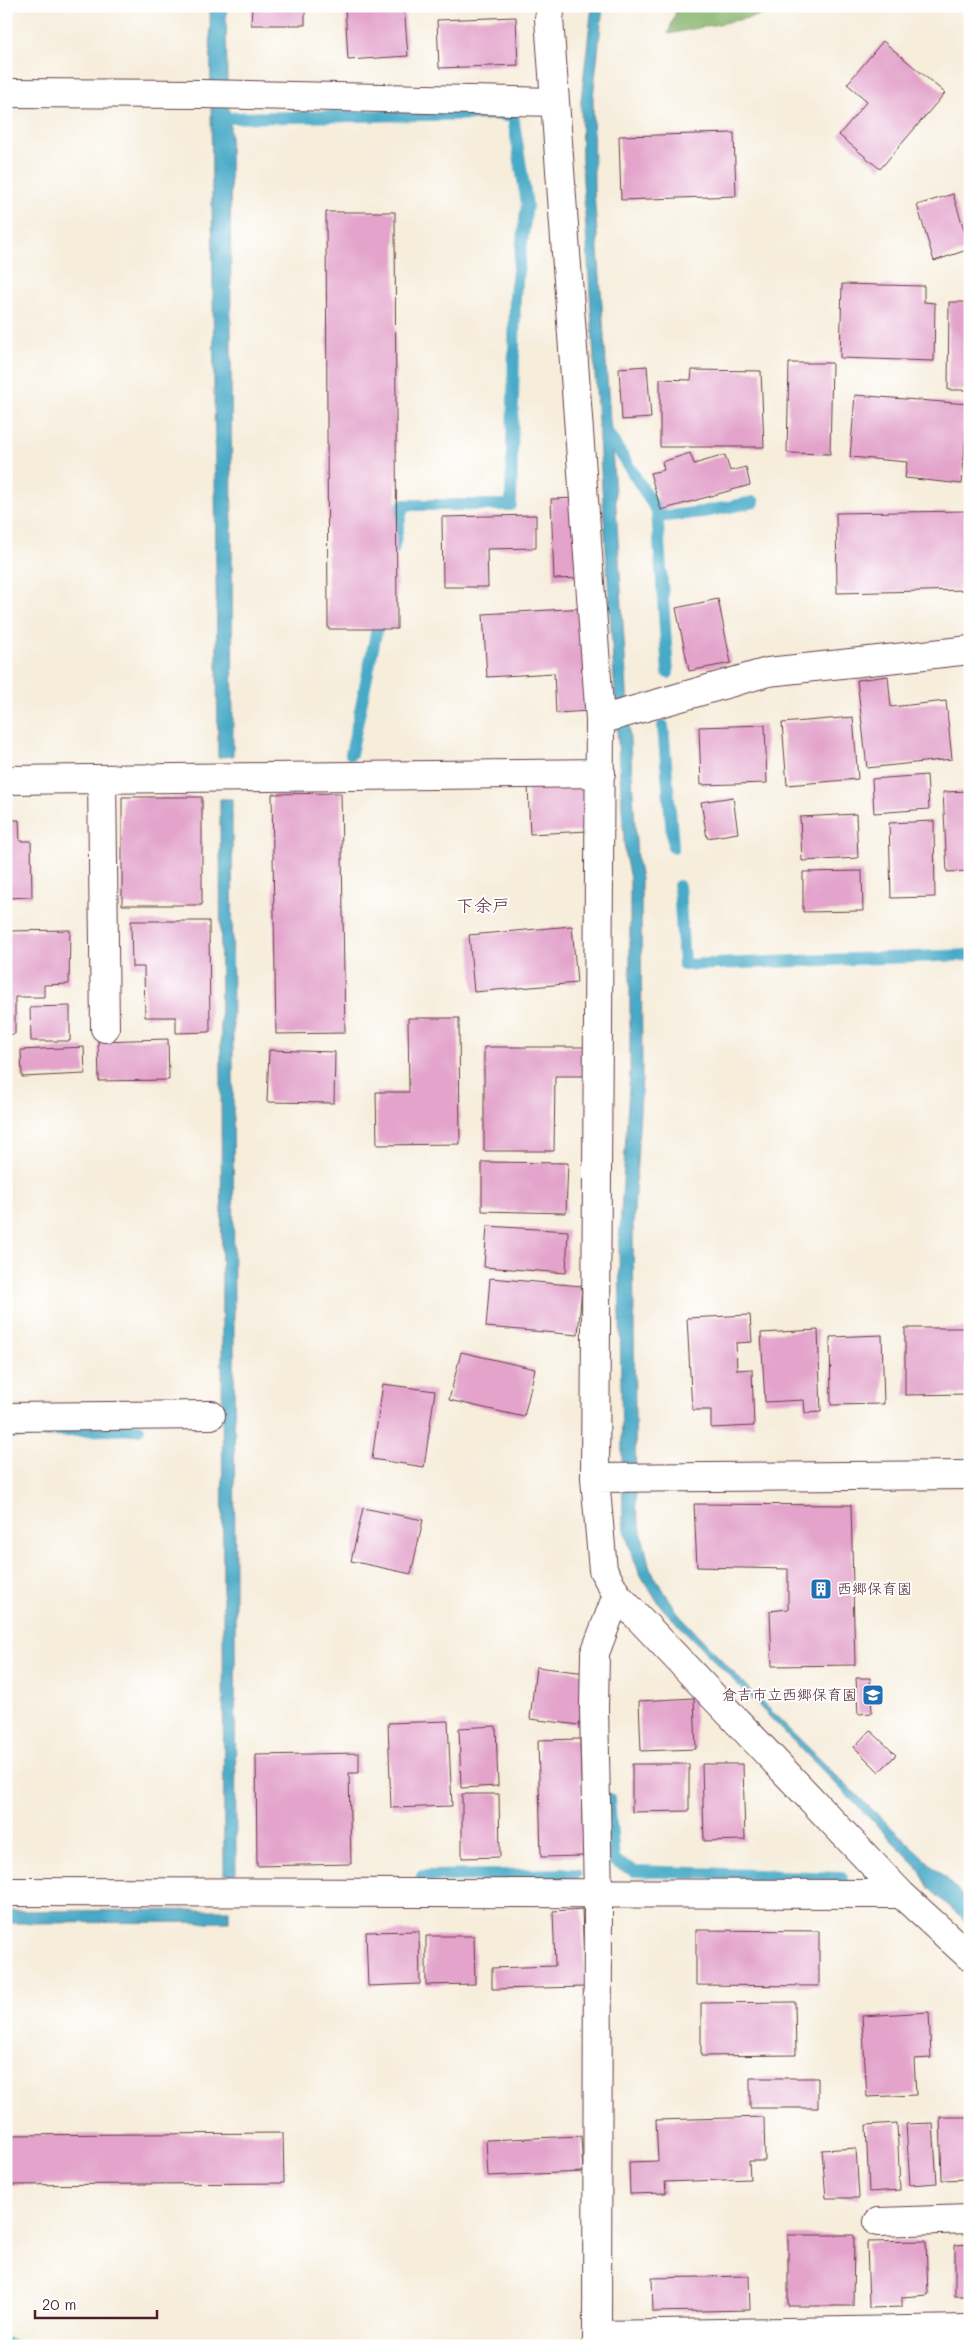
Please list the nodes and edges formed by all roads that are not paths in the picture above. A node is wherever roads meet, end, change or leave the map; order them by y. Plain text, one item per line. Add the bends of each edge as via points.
1 (551, 6) edge
2 (6, 93) edge
3 (555, 102) junction
4 (970, 650) edge
5 (600, 720) junction
6 (601, 773) junction
7 (102, 779) junction
8 (6, 780) edge
9 (105, 1028) dead end
10 (211, 1416) dead end
11 (6, 1417) edge
12 (970, 1475) edge
13 (595, 1478) junction
14 (617, 1595) junction
15 (6, 1892) edge
16 (598, 1894) junction
17 (901, 1894) junction
18 (970, 1957) edge
19 (970, 2219) edge
20 (878, 2222) dead end
21 (970, 2329) edge
22 (597, 2340) edge

1 - 3 street via 549,19
2 - 3 street
3 - 5 street
4 - 5 street via 768,672
5 - 6 street
6 - 7 street
6 - 13 street
7 - 8 street
7 - 9 street
10 - 11 street
12 - 13 street
13 - 14 street via 602,1570
14 - 16 street via 595,1652
14 - 17 street
15 - 16 street
16 - 17 street
16 - 22 street
17 - 18 street
19 - 20 street
21 - 22 street

